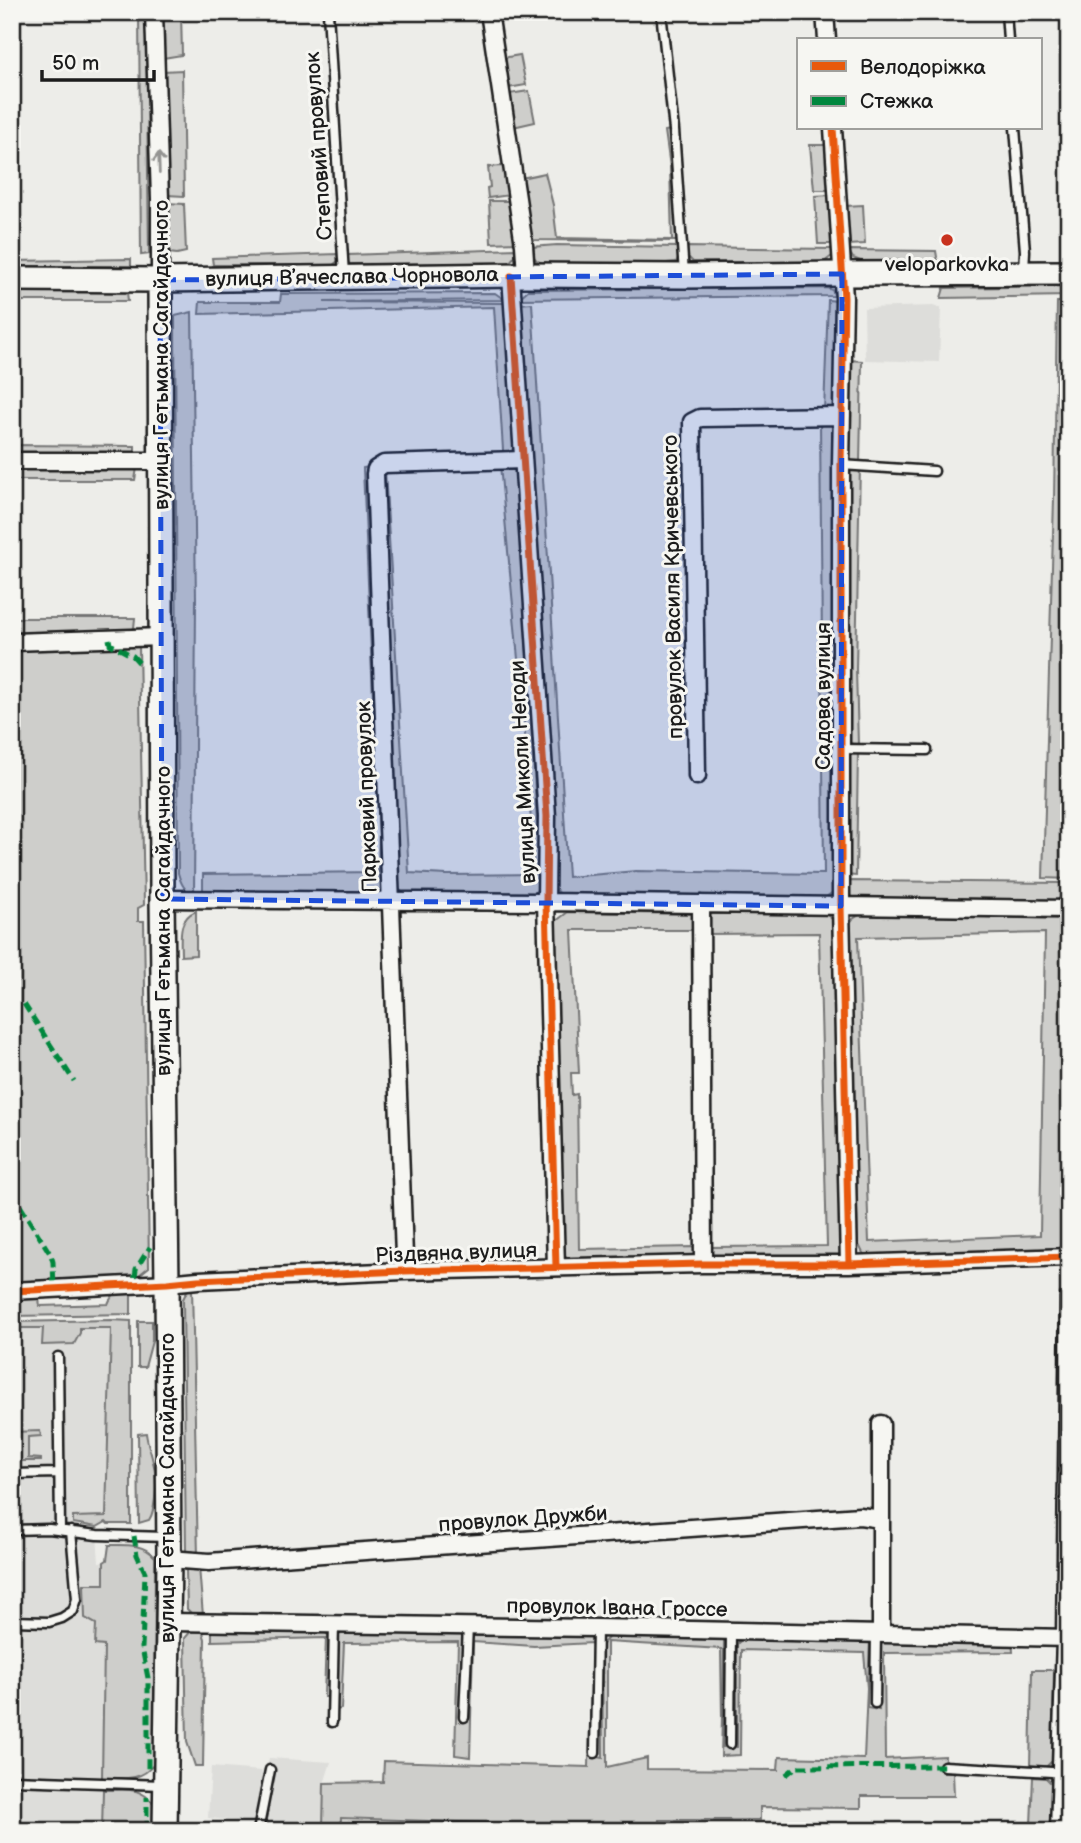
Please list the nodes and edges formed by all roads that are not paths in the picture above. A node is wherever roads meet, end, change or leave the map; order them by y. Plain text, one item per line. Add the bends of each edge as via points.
1 (154, 12) edge
2 (328, 12) edge
3 (489, 12) edge
4 (661, 12) edge
5 (825, 12) edge
6 (1006, 12) edge
7 (827, 38) edge
8 (1009, 38) edge
9 (832, 130) edge
10 (1015, 130) edge
11 (1024, 272) junction
12 (1069, 273) edge
13 (842, 274) junction
14 (519, 276) junction
15 (684, 276) junction
16 (344, 277) junction
17 (12, 279) edge
18 (160, 280) junction
19 (842, 416) junction
20 (522, 460) junction
21 (12, 461) edge
22 (161, 461) junction
23 (841, 465) junction
24 (934, 471) dead end
25 (162, 637) junction
26 (12, 642) edge
27 (840, 749) junction
28 (927, 750) dead end
29 (697, 776) dead end
30 (162, 899) junction
31 (392, 901) junction
32 (546, 902) junction
33 (701, 904) junction
34 (841, 906) junction
35 (1069, 909) edge
36 (1069, 1257) edge
37 (703, 1264) junction
38 (849, 1264) junction
39 (556, 1267) junction
40 (403, 1271) junction
41 (167, 1283) junction
42 (12, 1291) edge
43 (1069, 1297) edge
44 (58, 1357) dead end
45 (881, 1424) dead end
46 (59, 1473) junction
47 (12, 1474) edge
48 (881, 1519) junction
49 (12, 1530) edge
50 (60, 1530) junction
51 (71, 1531) junction
52 (169, 1548) junction
53 (12, 1621) edge
54 (168, 1622) junction
55 (334, 1624) junction
56 (468, 1626) junction
57 (597, 1628) junction
58 (731, 1631) junction
59 (878, 1633) junction
60 (1067, 1638) edge
61 (875, 1703) dead end
62 (464, 1717) dead end
63 (332, 1722) dead end
64 (730, 1744) dead end
65 (595, 1753) dead end
66 (944, 1766) dead end
67 (271, 1770) dead end
68 (1064, 1772) edge
69 (12, 1780) edge
70 (166, 1785) junction
71 (165, 1831) edge
72 (258, 1831) edge
73 (1059, 1831) edge

18 -> 1 street, вулиця Гетьмана Сагайдачного
2 - 16 lane, Степовий провулок
3 - 14 street, вулиця Миколи Негоди via 524,244
4 - 15 lane
5 - 7 street
6 - 8 lane
9 - 13 street, Садова вулиця
10 - 11 lane
11 - 12 main road, вулиця Вʼячеслава Чорновола
11 - 13 main road, вулиця Вʼячеслава Чорновола
13 - 15 main road, вулиця Вʼячеслава Чорновола
13 - 19 street, Садова вулиця
14 - 15 main road, вулиця Вʼячеслава Чорновола
14 - 16 main road, вулиця Вʼячеслава Чорновола
14 - 20 street, вулиця Миколи Негоди
16 - 18 main road, вулиця Вʼячеслава Чорновола
17 - 18 main road, вулиця Вʼячеслава Чорновола
18 - 22 main road, вулиця Гетьмана Сагайдачного
19 - 23 street, Садова вулиця
19 - 29 street, провулок Василя Кричевського via 700,418 692,422
20 - 31 street, Парковий провулок via 384,464 376,469
20 - 32 street, вулиця Миколи Негоди via 547,817
21 - 22 street
22 - 25 main road, вулиця Гетьмана Сагайдачного
23 - 24 lane
23 - 27 street, Садова вулиця
25 - 26 street
25 - 30 main road, вулиця Гетьмана Сагайдачного
27 - 28 lane
27 - 34 street, Садова вулиця
30 - 31 street
30 - 41 main road, вулиця Гетьмана Сагайдачного
31 - 32 street
31 - 40 street, Парковий провулок
32 - 33 street
32 - 39 street, вулиця Миколи Негоди
33 - 34 street
33 - 37 street
34 - 35 street
34 - 38 street, Садова вулиця
36 - 38 street, Різдвяна вулиця
37 - 38 street, Різдвяна вулиця
37 - 39 street, Різдвяна вулиця
39 - 40 street, Різдвяна вулиця
40 - 41 street, Різдвяна вулиця
41 - 42 street, Різдвяна вулиця
41 - 52 main road, вулиця Гетьмана Сагайдачного
43 - 60 street
44 - 46 lane
45 - 48 street
46 - 47 lane
46 - 50 lane
48 - 52 street, провулок Дружби via 859,1516 222,1561 194,1562
48 - 59 street
49 - 50 lane
50 - 51 lane
51 - 52 lane
51 - 53 lane via 77,1599 73,1611 49,1622
52 - 54 main road, вулиця Гетьмана Сагайдачного
54 - 55 street, провулок Івана Гроссе
54 - 70 main road, вулиця Гетьмана Сагайдачного
55 - 56 street, провулок Івана Гроссе
55 - 63 lane
56 - 57 street, провулок Івана Гроссе
56 - 62 lane
57 - 58 street, провулок Івана Гроссе
57 - 65 lane
58 - 59 street, провулок Івана Гроссе
58 - 64 lane
59 - 60 street, провулок Івана Гроссе
59 - 61 lane
60 - 68 street
66 - 68 lane
67 - 72 lane
68 - 73 street
69 - 70 lane
70 - 71 main road, вулиця Гетьмана Сагайдачного

